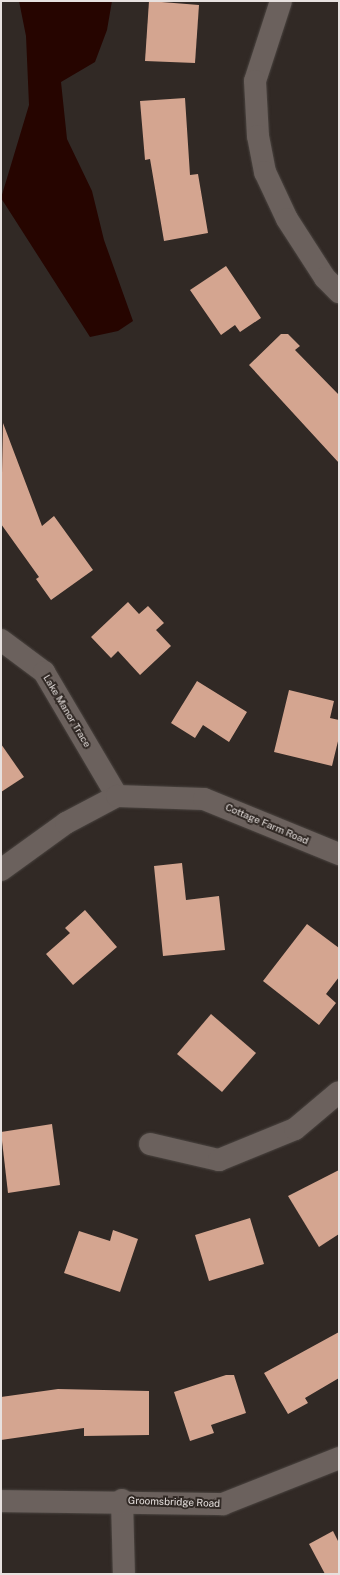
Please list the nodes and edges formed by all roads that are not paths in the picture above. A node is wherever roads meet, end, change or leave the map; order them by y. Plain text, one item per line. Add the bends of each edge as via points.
1 (280, 1) edge
2 (339, 292) edge
3 (1, 640) edge
4 (117, 796) junction
5 (339, 854) edge
6 (1, 870) edge
7 (339, 1092) edge
8 (150, 1144) dead end
9 (339, 1458) edge
10 (122, 1500) junction
11 (1, 1501) edge
12 (124, 1574) edge

1 - 2 street via 255,80 258,136 265,172 287,219 325,278
3 - 4 street, Lake Manor Trace via 44,672
4 - 5 street, Cottage Farm Road via 204,799
4 - 6 street, Cottage Farm Road via 66,822
7 - 8 street via 295,1129 219,1160
9 - 10 street, Groomsbridge Road via 223,1504
10 - 11 street, Groomsbridge Road
10 - 12 street

